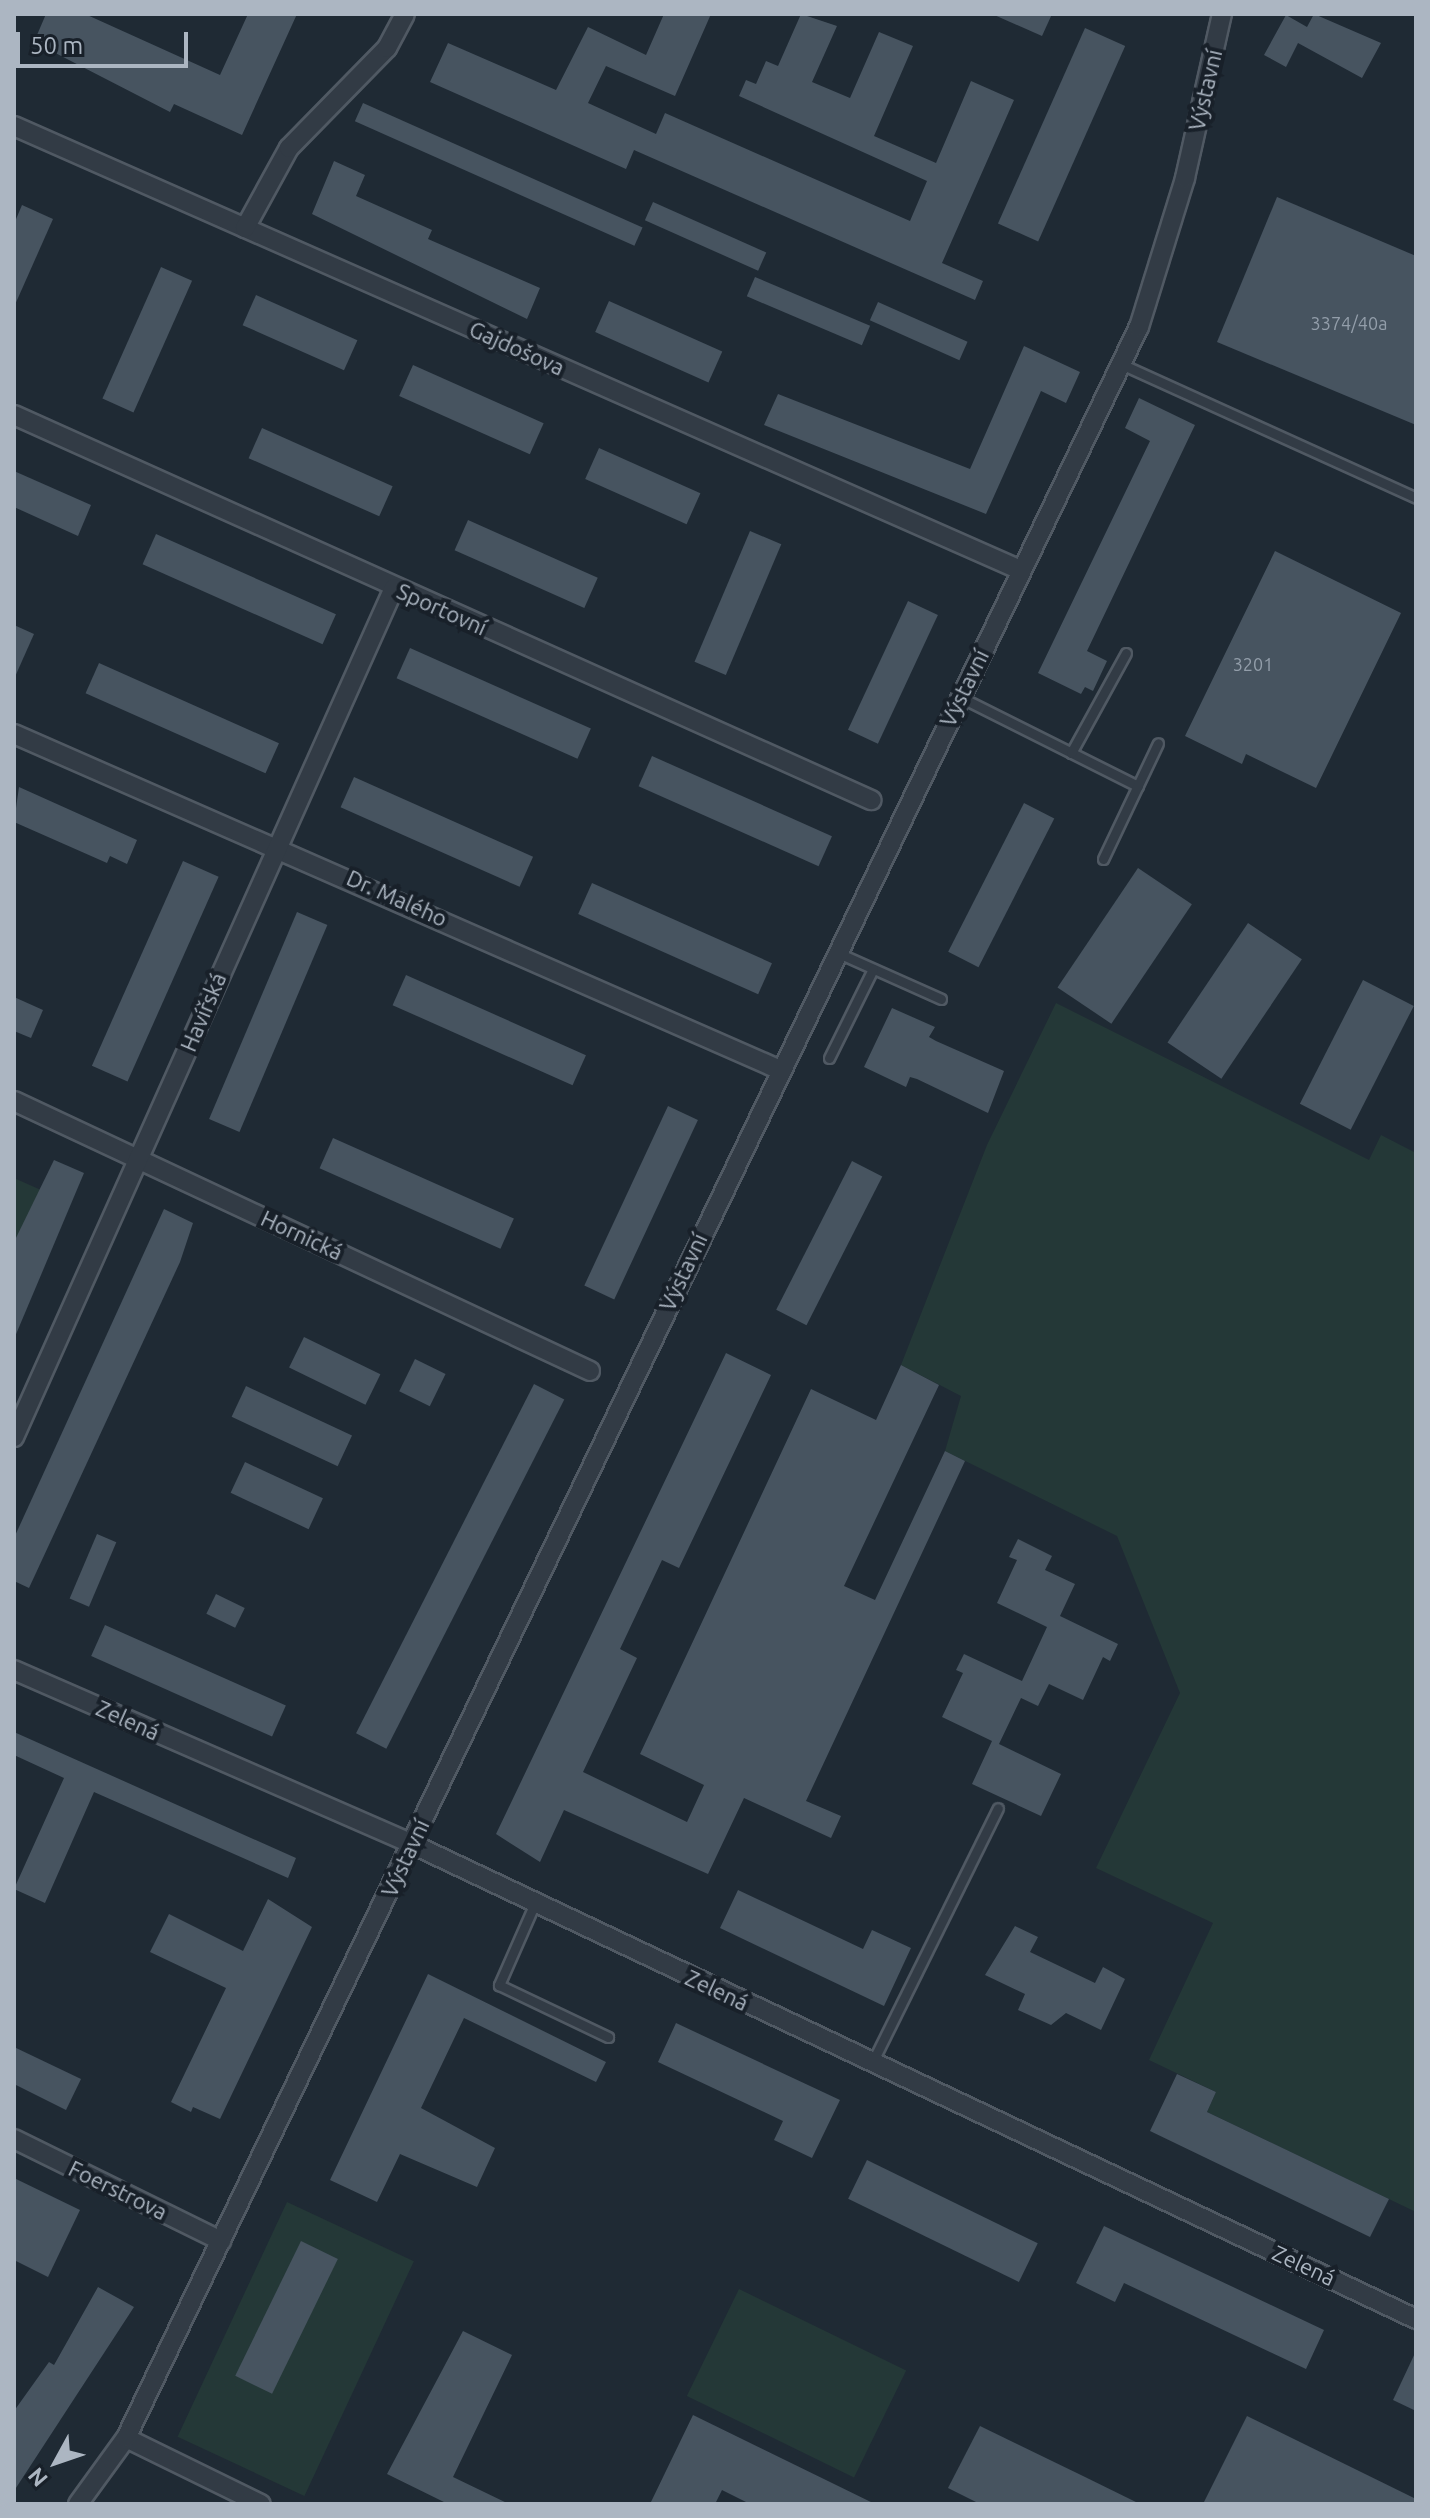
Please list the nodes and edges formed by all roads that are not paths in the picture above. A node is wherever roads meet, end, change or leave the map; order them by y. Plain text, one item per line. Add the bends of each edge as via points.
1 (405, 14) edge
2 (1222, 14) edge
3 (14, 126) edge
4 (245, 228) junction
5 (1121, 364) junction
6 (14, 415) edge
7 (1416, 498) edge
8 (1020, 570) junction
9 (394, 588) junction
10 (1126, 653) dead end
11 (960, 697) junction
12 (14, 734) edge
13 (1158, 743) dead end
14 (1071, 753) junction
15 (1138, 786) junction
16 (871, 800) dead end
17 (274, 847) junction
18 (1103, 859) dead end
19 (836, 952) junction
20 (873, 969) junction
21 (941, 999) dead end
22 (829, 1058) dead end
23 (778, 1069) junction
24 (14, 1101) edge
25 (140, 1158) junction
26 (590, 1371) dead end
27 (14, 1437) edge
28 (14, 1670) edge
29 (998, 1808) dead end
30 (412, 1844) junction
31 (535, 1903) junction
32 (608, 2037) dead end
33 (872, 2063) junction
34 (14, 2139) edge
35 (221, 2241) junction
36 (1416, 2319) edge
37 (126, 2438) junction
38 (78, 2504) edge
39 (261, 2504) edge

1 - 4 street via 387,48 289,148
2 - 5 street, Výstavní via 1185,178
3 - 4 street, Gajdošova
4 - 8 street, Gajdošova
5 - 7 lane
5 - 8 street, Výstavní
6 - 9 street, Sportovní
8 - 11 street, Výstavní
9 - 16 street, Sportovní
9 - 17 street, Havířská
10 - 14 lane
11 - 14 lane
11 - 19 street, Výstavní
12 - 17 street, Dr. Malého
13 - 15 lane
14 - 15 lane
15 - 18 lane
17 - 23 street, Dr. Malého
17 - 25 street, Havířská
19 - 20 lane
19 - 23 street, Výstavní
20 - 21 lane
20 - 22 lane
23 - 30 street, Výstavní
24 - 25 street, Hornická
25 - 26 street, Hornická
25 - 27 street, Havířská
28 - 30 street, Zelená
29 - 33 lane
30 - 31 street, Zelená
30 - 35 street, Výstavní
31 - 32 lane via 499,1985
31 - 33 street, Zelená
33 - 36 street, Zelená
34 - 35 street, Foerstrova
35 - 37 street, Výstavní
37 - 38 street, Výstavní
37 - 39 street

